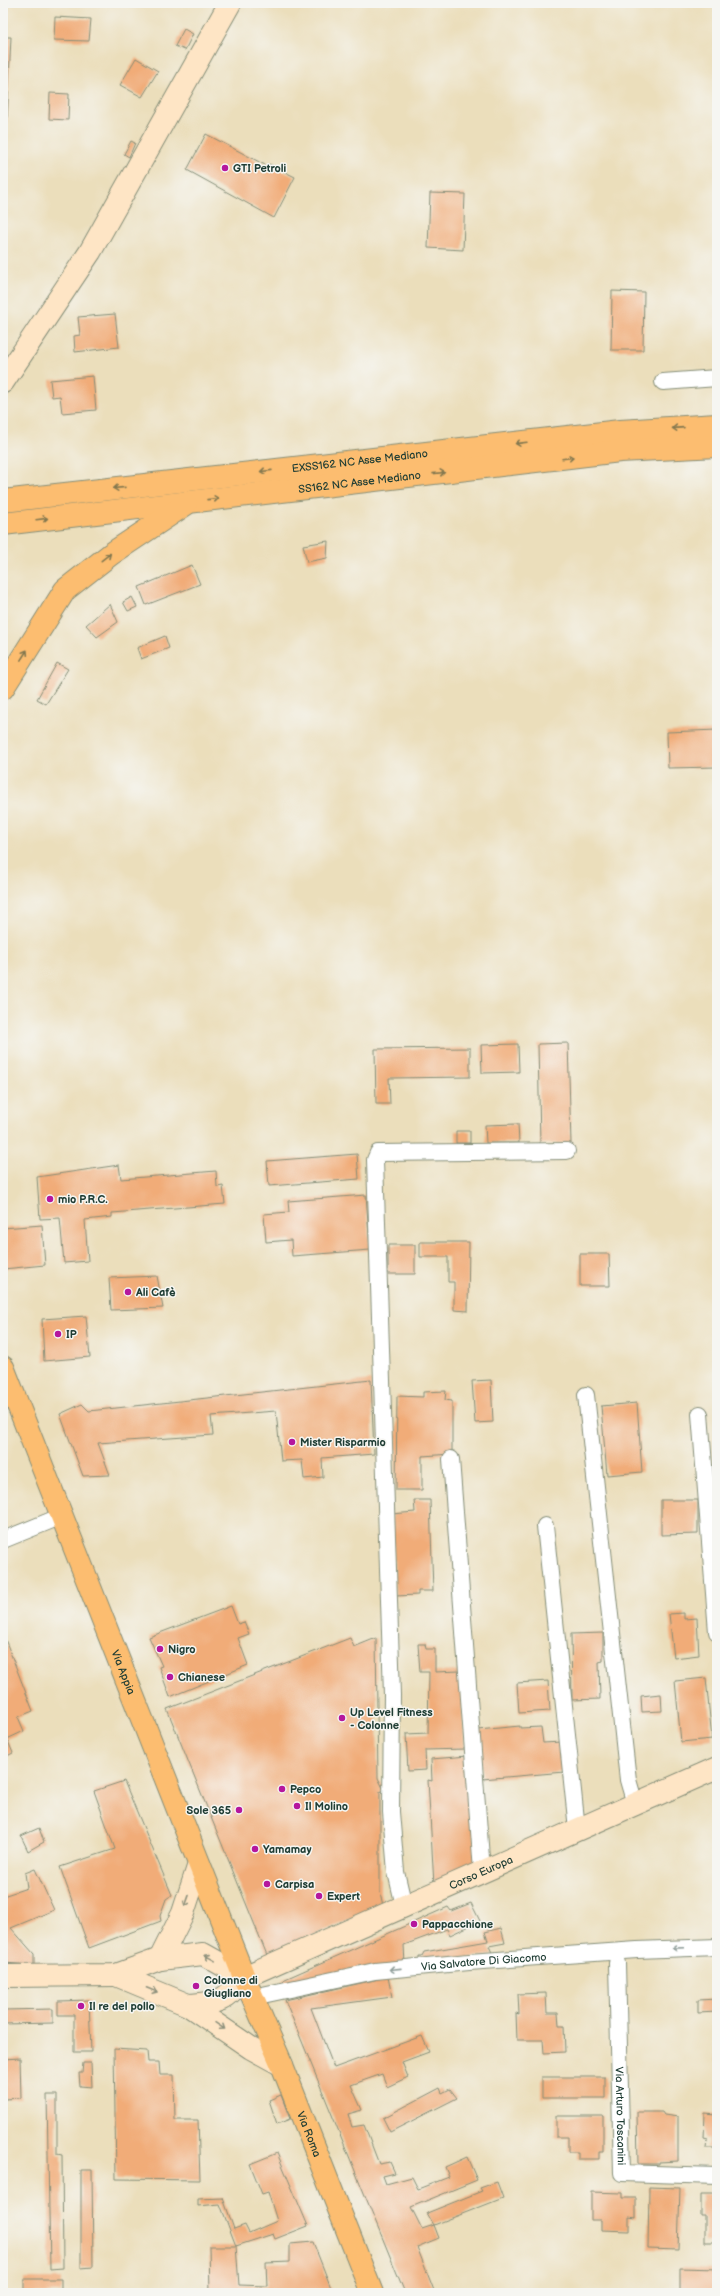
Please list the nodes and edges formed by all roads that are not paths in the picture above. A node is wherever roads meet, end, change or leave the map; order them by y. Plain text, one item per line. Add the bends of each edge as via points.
1 (230, 3) edge
2 (717, 378) edge
3 (3, 382) edge
4 (663, 382) dead end
5 (717, 425) edge
6 (717, 446) edge
7 (3, 501) edge
8 (189, 501) junction
9 (3, 524) edge
10 (3, 688) edge
11 (567, 1151) dead end
12 (3, 1367) edge
13 (586, 1395) dead end
14 (700, 1414) dead end
15 (451, 1459) dead end
16 (62, 1516) junction
17 (545, 1526) dead end
18 (3, 1540) edge
19 (717, 1632) edge
20 (717, 1768) edge
21 (635, 1804) junction
22 (577, 1830) junction
23 (199, 1864) junction
24 (482, 1871) junction
25 (404, 1906) junction
26 (717, 1947) edge
27 (160, 1959) junction
28 (618, 1963) dead end
29 (116, 1975) junction
30 (3, 1976) edge
31 (244, 1977) junction
32 (253, 1997) junction
33 (188, 2005) junction
34 (282, 2065) junction
35 (717, 2176) edge
36 (372, 2293) edge

1 - 3 main road via 90,252
2 - 4 street
5 -> 7 main road, EXSS162 NC Asse Mediano via 620,431
8 -> 6 main road, SS162 NC Asse Mediano via 620,451
9 -> 8 main road, SS162 NC Asse Mediano
10 -> 8 main road via 65,590 111,554
11 - 25 street via 378,1154 375,1160 392,1695 391,1812 396,1872
12 - 16 main road, Via Appia
13 - 21 street via 628,1780
14 - 19 street
15 - 24 street
16 - 18 street
16 - 23 main road, Via Appia
17 - 22 street
20 - 21 main road, Corso Europa
21 - 22 main road, Corso Europa
22 - 24 main road, Corso Europa
23 -> 27 main road via 183,1913
23 - 31 main road, Via Appia
24 - 25 main road, Corso Europa
25 - 31 main road, Corso Europa
26 -> 32 street, Via Salvatore Di Giacomo via 637,1950 375,1971
27 - 29 main road
31 -> 27 main road via 203,1954
28 - 35 street, Via Arturo Toscanini via 622,2173
29 - 30 main road
29 -> 33 main road
31 - 32 main road, Via Roma
31 - 33 main road via 230,1996 211,2004
32 - 34 main road, Via Roma
33 -> 34 main road via 251,2048
34 - 36 main road, Via Roma

